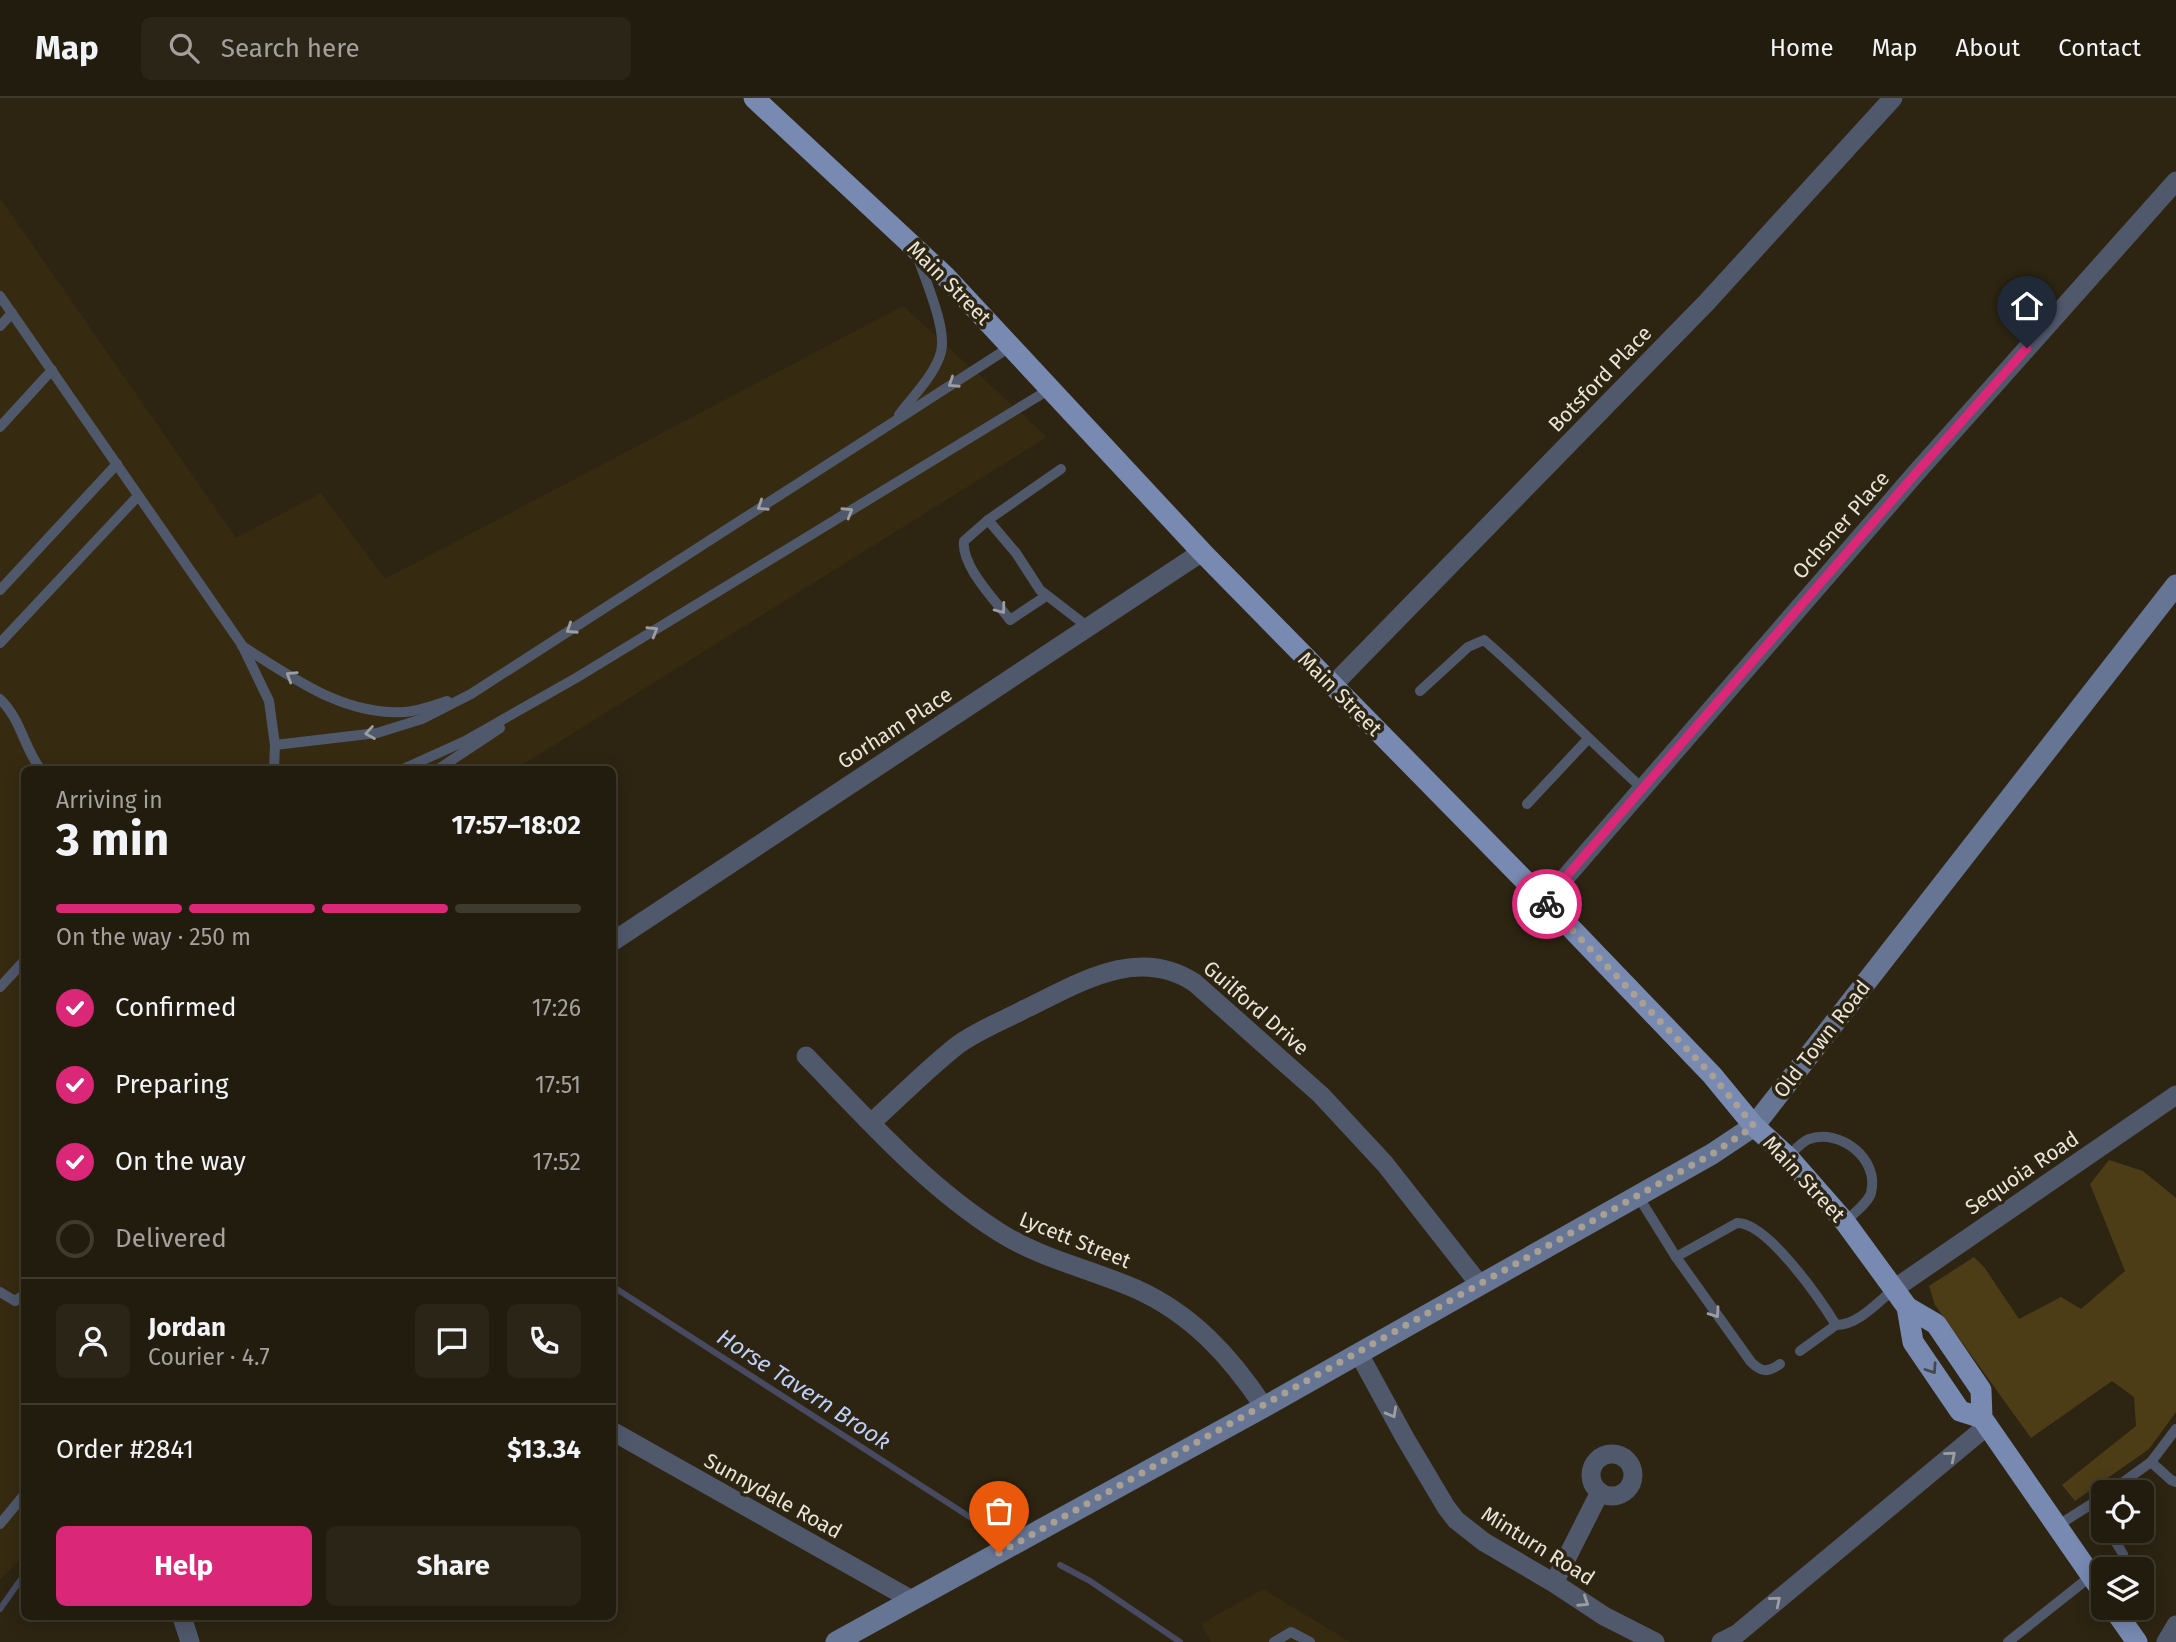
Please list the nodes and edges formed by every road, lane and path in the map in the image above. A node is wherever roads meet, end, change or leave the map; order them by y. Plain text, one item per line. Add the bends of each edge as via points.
1 (754, 98) edge
2 (1893, 98) edge
3 (2176, 181) edge
4 (915, 248) junction
5 (0, 296) edge
6 (12, 313) junction
7 (0, 326) edge
8 (1011, 346) junction
9 (52, 370) junction
10 (1050, 389) junction
11 (894, 422) junction
12 (0, 427) edge
13 (117, 464) junction
14 (1061, 469) dead end
15 (138, 496) junction
16 (988, 520) junction
17 (1202, 552) junction
18 (2176, 585) edge
19 (0, 590) edge
20 (1046, 596) junction
21 (1088, 627) junction
22 (0, 643) edge
23 (242, 645) junction
24 (576, 678) junction
25 (1332, 685) junction
26 (1420, 691) dead end
27 (471, 694) junction
28 (0, 699) edge
29 (1588, 739) junction
30 (275, 745) junction
31 (38, 766) edge
32 (274, 766) edge
33 (410, 766) edge
34 (443, 766) edge
35 (1643, 789) junction
36 (1527, 804) dead end
37 (1545, 901) junction
38 (616, 939) edge
39 (21, 964) edge
40 (0, 987) edge
41 (806, 1056) dead end
42 (2176, 1095) edge
43 (871, 1123) junction
44 (1754, 1126) junction
45 (1788, 1157) junction
46 (1638, 1196) junction
47 (1845, 1222) junction
48 (1676, 1257) junction
49 (1480, 1285) junction
50 (1894, 1289) junction
51 (0, 1292) edge
52 (21, 1298) edge
53 (1907, 1307) junction
54 (1836, 1325) junction
55 (1800, 1351) dead end
56 (1359, 1354) junction
57 (1780, 1364) dead end
58 (1264, 1407) junction
59 (1984, 1422) junction
60 (2176, 1429) edge
61 (616, 1434) edge
62 (2151, 1462) junction
63 (2126, 1480) edge
64 (2176, 1482) edge
65 (1600, 1492) dead end
66 (21, 1499) edge
67 (2091, 1504) edge
68 (0, 1524) edge
69 (2057, 1527) junction
70 (2091, 1576) joint
71 (1555, 1583) junction
72 (912, 1600) junction
73 (183, 1620) edge
74 (2121, 1620) edge
75 (2176, 1625) edge
76 (190, 1642) edge
77 (836, 1642) edge
78 (1274, 1642) edge
79 (1310, 1642) edge
80 (1655, 1642) edge
81 (1721, 1642) edge
82 (2008, 1642) edge
83 (2137, 1642) edge
84 (2166, 1642) edge

1 - 4 main road, Main Street
2 - 25 street, Botsford Place via 1697,312
3 - 35 street, Ochsner Place
4 - 8 main road, Main Street
4 - 11 lane via 939,317 941,351
5 - 6 lane
6 - 7 lane
6 - 9 lane
8 - 10 main road, Main Street
8 -> 11 lane
9 - 12 lane
9 - 13 lane
10 - 17 main road, Main Street
24 -> 10 lane
11 -> 27 lane
13 - 15 lane
13 - 19 lane
14 - 16 lane
15 - 22 lane
15 - 23 lane
16 - 20 lane
16 -> 20 lane via 964,541 963,549 1010,620
17 - 21 street, Gorham Place
17 - 25 main road, Main Street
18 - 44 main road, Old Town Road
20 - 21 lane
21 - 38 street, Gorham Place
27 -> 23 lane via 407,712 365,710 327,698
23 - 30 lane via 269,701
24 - 33 lane
24 - 34 lane
25 - 37 main road, Main Street
26 - 29 lane via 1468,647 1484,640
27 -> 30 lane via 422,719 377,733
28 - 31 lane via 11,710
29 - 35 lane
29 - 36 lane
30 - 32 lane
35 - 37 street, Ochsner Place
37 - 44 main road, Main Street via 1712,1075
39 - 40 lane
41 - 43 street, Lycett Street
42 - 50 street, Sequoia Road
43 - 49 street, Guilford Drive via 946,1055 984,1030 1084,980 1118,969 1161,968 1195,983 1321,1095 1385,1164
43 - 58 street, Lycett Street via 960,1207 1001,1234 1027,1249 1136,1289 1183,1315 1243,1375
44 - 45 main road, Main Street
44 - 46 main road, Old Town Road
45 - 47 main road, Main Street
45 - 47 lane via 1804,1141 1827,1136 1840,1138 1855,1149 1872,1178 1870,1196
46 - 48 lane
46 - 49 main road, Old Town Road
47 - 50 main road, Main Street
48 - 54 lane via 1737,1223 1747,1223 1808,1283
48 -> 57 lane via 1751,1362 1766,1371
49 - 56 main road, Old Town Road
50 - 53 main road, Main Street
50 - 54 lane via 1860,1317
51 - 52 lane via 15,1301
53 - 59 main road, Main Street via 1936,1325 1981,1390
53 -> 59 main road, Main Street via 1913,1342 1960,1411
54 - 55 lane
56 - 58 main road, Old Town Road
56 -> 71 street, Minturn Road via 1456,1520 1484,1542
58 - 72 main road, Old Town Road
59 - 69 main road, Main Street
81 -> 59 street via 1737,1634
60 - 62 lane
61 - 72 street, Sunnydale Road
62 - 63 lane
62 - 64 lane
65 - 71 street
66 - 68 lane
67 - 69 lane
69 - 70 main road, Main Street
70 - 82 lane
71 -> 80 street, Minturn Road via 1604,1616
72 - 77 main road, Old Town Road
73 - 76 street
74 - 83 main road
75 - 84 street
78 - 79 lane via 1291,1632

